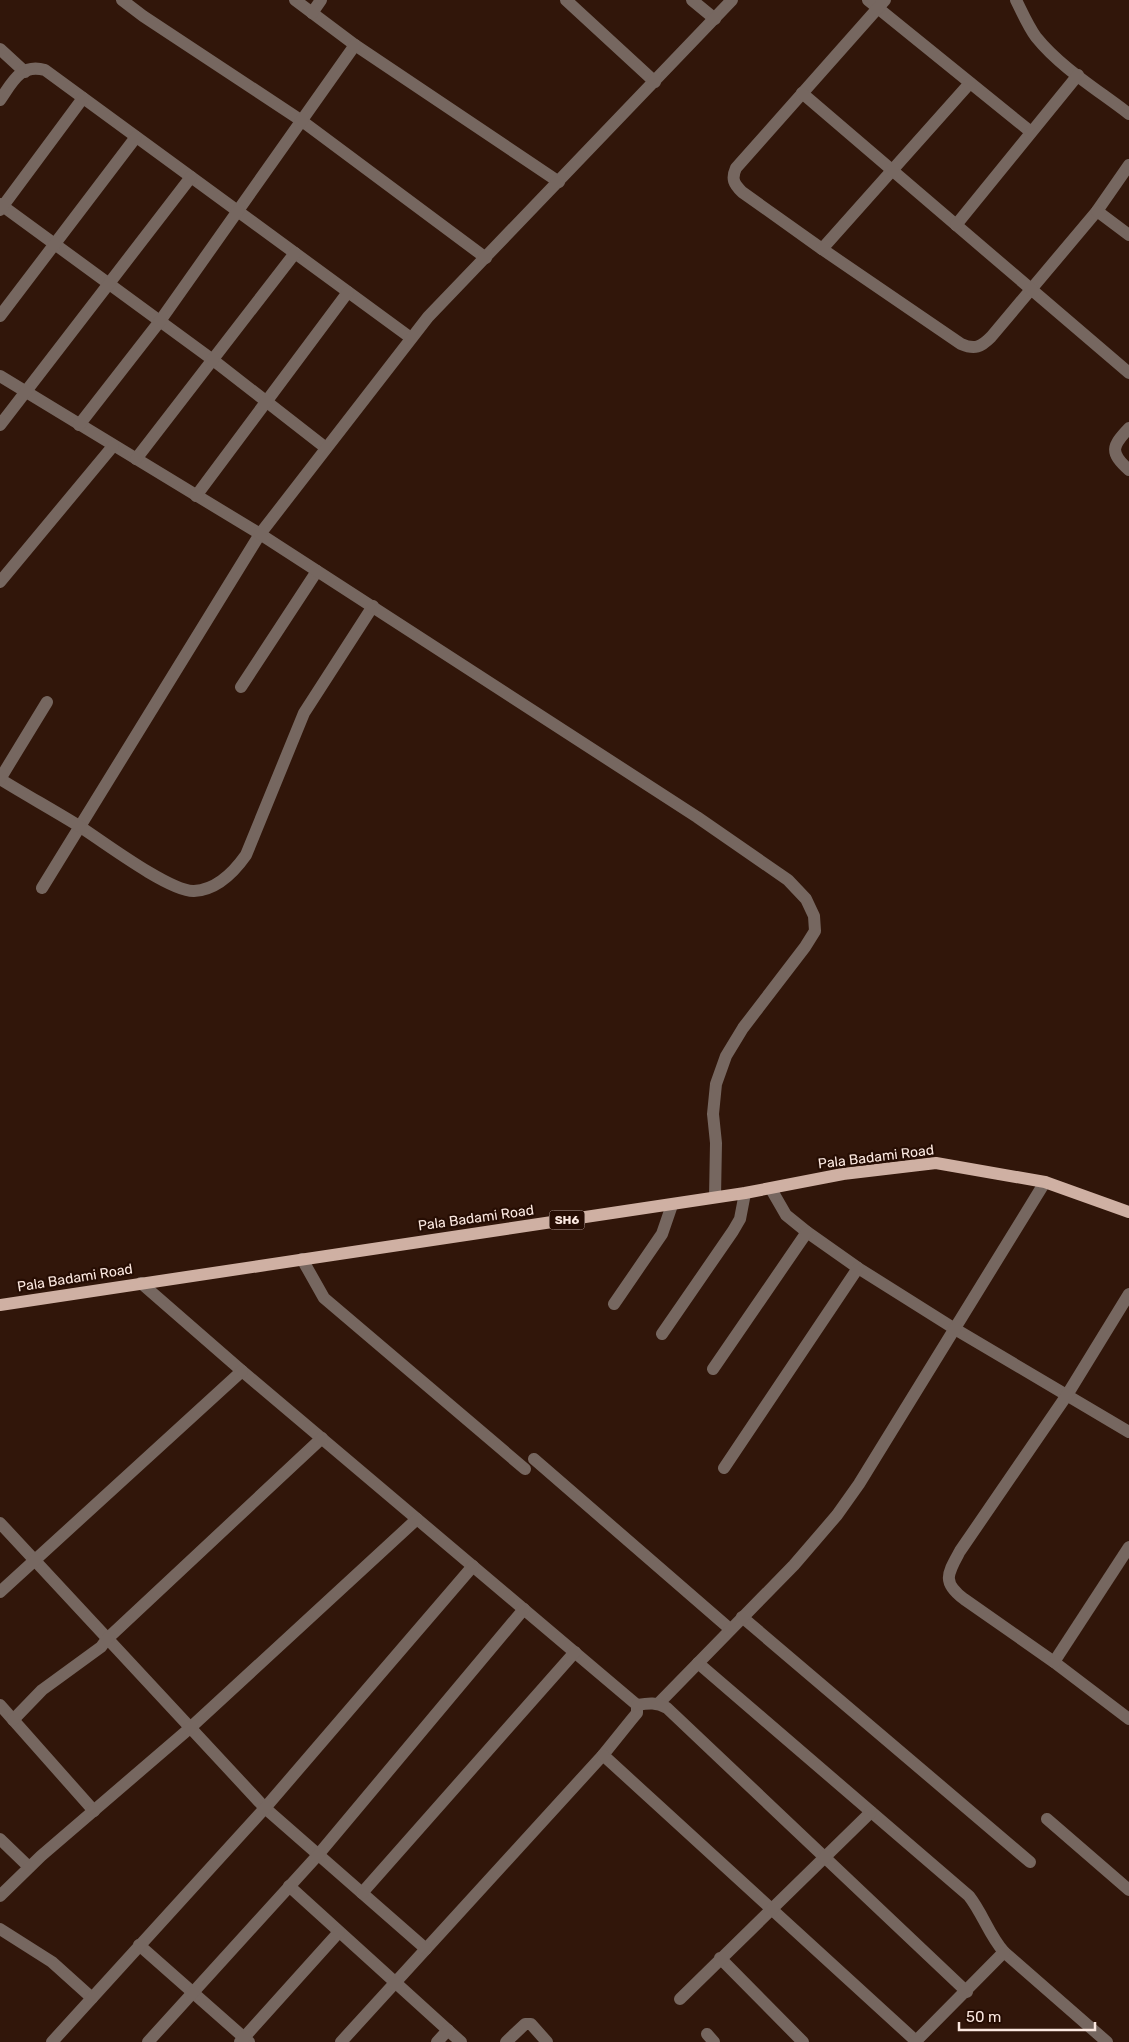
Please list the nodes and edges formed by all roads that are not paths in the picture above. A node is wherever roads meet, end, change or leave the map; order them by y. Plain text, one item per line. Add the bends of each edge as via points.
1 (122, 0) edge
2 (295, 0) edge
3 (321, 0) edge
4 (566, 0) edge
5 (692, 0) edge
6 (732, 0) edge
7 (1016, 0) edge
8 (877, 3) edge
9 (312, 13) junction
10 (715, 19) junction
11 (355, 45) junction
12 (0, 49) edge
13 (25, 71) junction
14 (1078, 75) junction
15 (655, 82) junction
16 (970, 83) junction
17 (802, 93) junction
18 (83, 98) junction
19 (0, 100) edge
20 (1129, 114) edge
21 (302, 121) junction
22 (1031, 132) junction
23 (136, 137) junction
24 (1129, 165) edge
25 (893, 171) junction
26 (191, 178) junction
27 (559, 182) junction
28 (1, 207) edge
29 (237, 211) junction
30 (1097, 211) junction
31 (956, 225) junction
32 (1129, 235) edge
33 (54, 244) junction
34 (822, 249) junction
35 (295, 253) junction
36 (486, 258) junction
37 (108, 283) junction
38 (1032, 289) junction
39 (348, 292) junction
40 (0, 316) edge
41 (160, 321) junction
42 (411, 338) junction
43 (212, 360) junction
44 (1129, 373) edge
45 (0, 376) edge
46 (25, 392) junction
47 (266, 401) junction
48 (0, 425) edge
49 (79, 425) junction
50 (1129, 428) edge
51 (113, 446) junction
52 (326, 448) junction
53 (136, 459) junction
54 (1129, 470) edge
55 (196, 496) junction
56 (260, 534) junction
57 (317, 571) junction
58 (0, 582) edge
59 (373, 606) junction
60 (241, 687) dead end
61 (47, 702) dead end
62 (0, 779) edge
63 (79, 827) junction
64 (42, 888) dead end
65 (1044, 1182) junction
66 (771, 1189) junction
67 (746, 1193) junction
68 (715, 1197) junction
69 (672, 1205) junction
70 (1129, 1212) edge
71 (807, 1232) junction
72 (302, 1259) junction
73 (858, 1268) junction
74 (141, 1283) junction
75 (1129, 1294) edge
76 (614, 1304) dead end
77 (0, 1305) edge
78 (955, 1329) junction
79 (662, 1334) dead end
80 (713, 1369) dead end
81 (242, 1371) junction
82 (1066, 1395) junction
83 (1129, 1432) edge
84 (322, 1438) junction
85 (724, 1468) dead end
86 (417, 1519) junction
87 (0, 1524) edge
88 (1129, 1547) edge
89 (34, 1561) junction
90 (473, 1566) junction
91 (0, 1592) edge
92 (524, 1609) junction
93 (742, 1618) junction
94 (730, 1629) junction
95 (106, 1639) junction
96 (575, 1652) junction
97 (1054, 1662) junction
98 (698, 1663) junction
99 (659, 1704) junction
100 (0, 1705) edge
101 (637, 1705) junction
102 (13, 1720) junction
103 (1129, 1720) edge
104 (190, 1728) junction
105 (602, 1755) junction
106 (265, 1808) junction
107 (94, 1811) junction
108 (871, 1812) junction
109 (1047, 1819) dead end
110 (0, 1839) edge
111 (318, 1855) junction
112 (824, 1856) junction
113 (1030, 1862) dead end
114 (30, 1867) junction
115 (289, 1886) junction
116 (1129, 1890) edge
117 (362, 1893) junction
118 (0, 1896) edge
119 (770, 1909) junction
120 (0, 1930) edge
121 (340, 1932) junction
122 (139, 1945) junction
123 (426, 1949) junction
124 (1004, 1952) junction
125 (720, 1958) junction
126 (396, 1982) junction
127 (192, 1992) junction
128 (967, 1992) junction
129 (92, 1998) junction
130 (680, 1999) dead end
131 (448, 2030) junction
132 (245, 2040) edge
133 (52, 2042) edge
134 (148, 2042) edge
135 (341, 2042) edge
136 (437, 2042) edge
137 (461, 2042) edge
138 (506, 2042) edge
139 (547, 2042) edge
140 (803, 2042) edge
141 (916, 2042) edge
142 (1107, 2042) edge

1 - 21 street
2 - 9 street
3 - 9 street
4 - 15 street
5 - 10 street
6 - 10 street
7 - 14 street via 1035,36
8 - 16 street
8 - 17 street
9 - 11 street
10 - 15 street
11 - 21 street
11 - 27 street
12 - 13 street
13 - 18 street via 36,67 44,70
13 - 19 street
14 - 20 street
14 - 22 street
15 - 27 street
16 - 22 street
16 - 25 street
17 - 25 street
17 - 34 street via 732,176 734,184 742,192
18 - 23 street
18 - 28 street
21 - 29 street
21 - 36 street
22 - 31 street
23 - 26 street
23 - 33 street
24 - 30 street
25 - 31 street
25 - 34 street
26 - 29 street
26 - 37 street
27 - 36 street
28 - 33 street
29 - 35 street
29 - 41 street
30 - 32 street
30 - 38 street
31 - 38 street
33 - 37 street
33 - 40 street
34 - 38 street via 961,344 972,348 981,346 991,337
35 - 39 street
35 - 43 street
36 - 42 street
37 - 41 street
37 - 46 street
38 - 44 street
39 - 42 street
39 - 47 street
41 - 43 street
41 - 49 street
42 - 52 street
43 - 47 street
43 - 53 street
45 - 46 street
46 - 48 street
46 - 49 street
47 - 52 street
47 - 55 street
49 - 51 street
50 - 54 street via 1114,446 1114,454
51 - 53 street
51 - 58 street
52 - 56 street
53 - 55 street
55 - 56 street
56 - 57 street
56 - 63 street
57 - 59 street
57 - 60 street
59 - 63 street via 304,713 246,855 227,877 194,891 178,888
59 - 68 street via 697,817 788,880 806,899 814,916 815,931 743,1028 726,1056 716,1084 713,1114
61 - 62 street
62 - 63 street
63 - 64 street
65 - 66 main road, Pala Badami Road / SH6 via 936,1163 843,1174
65 - 70 main road, Pala Badami Road / SH6
65 - 78 street
66 - 67 main road, Pala Badami Road / SH6
66 - 71 street via 786,1215
67 - 68 main road, Pala Badami Road / SH6
67 - 79 street via 740,1219 733,1231
68 - 69 main road, Pala Badami Road / SH6
69 - 72 main road, Pala Badami Road / SH6
69 - 76 street via 662,1234
71 - 73 street
71 - 80 street
72 - 74 main road, Pala Badami Road / SH6
72 - 94 street via 324,1298
73 - 78 street
73 - 85 street
74 - 77 main road, Pala Badami Road / SH6
74 - 81 street
75 - 82 street
78 - 82 street
78 - 93 street via 837,1515
81 - 84 street
81 - 89 street
82 - 83 street
82 - 97 street via 960,1551 949,1572 948,1583 964,1600
84 - 86 street
84 - 95 street
86 - 90 street
86 - 104 street
87 - 89 street
88 - 97 street
89 - 91 street
89 - 95 street
90 - 92 street
90 - 106 street
92 - 96 street
92 - 111 street
93 - 94 street
93 - 113 street
94 - 98 street
95 - 102 street via 101,1647 42,1690
95 - 104 street
96 - 101 street
96 - 117 street
97 - 103 street
98 - 99 street
98 - 108 street
99 - 101 street
99 - 112 street
100 - 102 street
101 - 105 street via 637,1713
102 - 107 street
104 - 106 street
104 - 107 street
105 - 119 street
105 - 123 street
106 - 111 street
106 - 122 street
107 - 114 street
108 - 112 street
108 - 124 street via 969,1896 994,1941
109 - 116 street
110 - 114 street
111 - 115 street
111 - 117 street
112 - 119 street
112 - 128 street
114 - 118 street
115 - 121 street
115 - 127 street
117 - 123 street
119 - 125 street
119 - 141 street
120 - 129 street via 52,1962
121 - 126 street
121 - 132 street
122 - 127 street
122 - 129 street
123 - 126 street
124 - 128 street
124 - 142 street
125 - 130 street
125 - 140 street
126 - 131 street
126 - 135 street
127 - 132 street
127 - 134 street
128 - 141 street
129 - 133 street
131 - 136 street
131 - 137 street
138 - 139 street via 525,2024 531,2024

